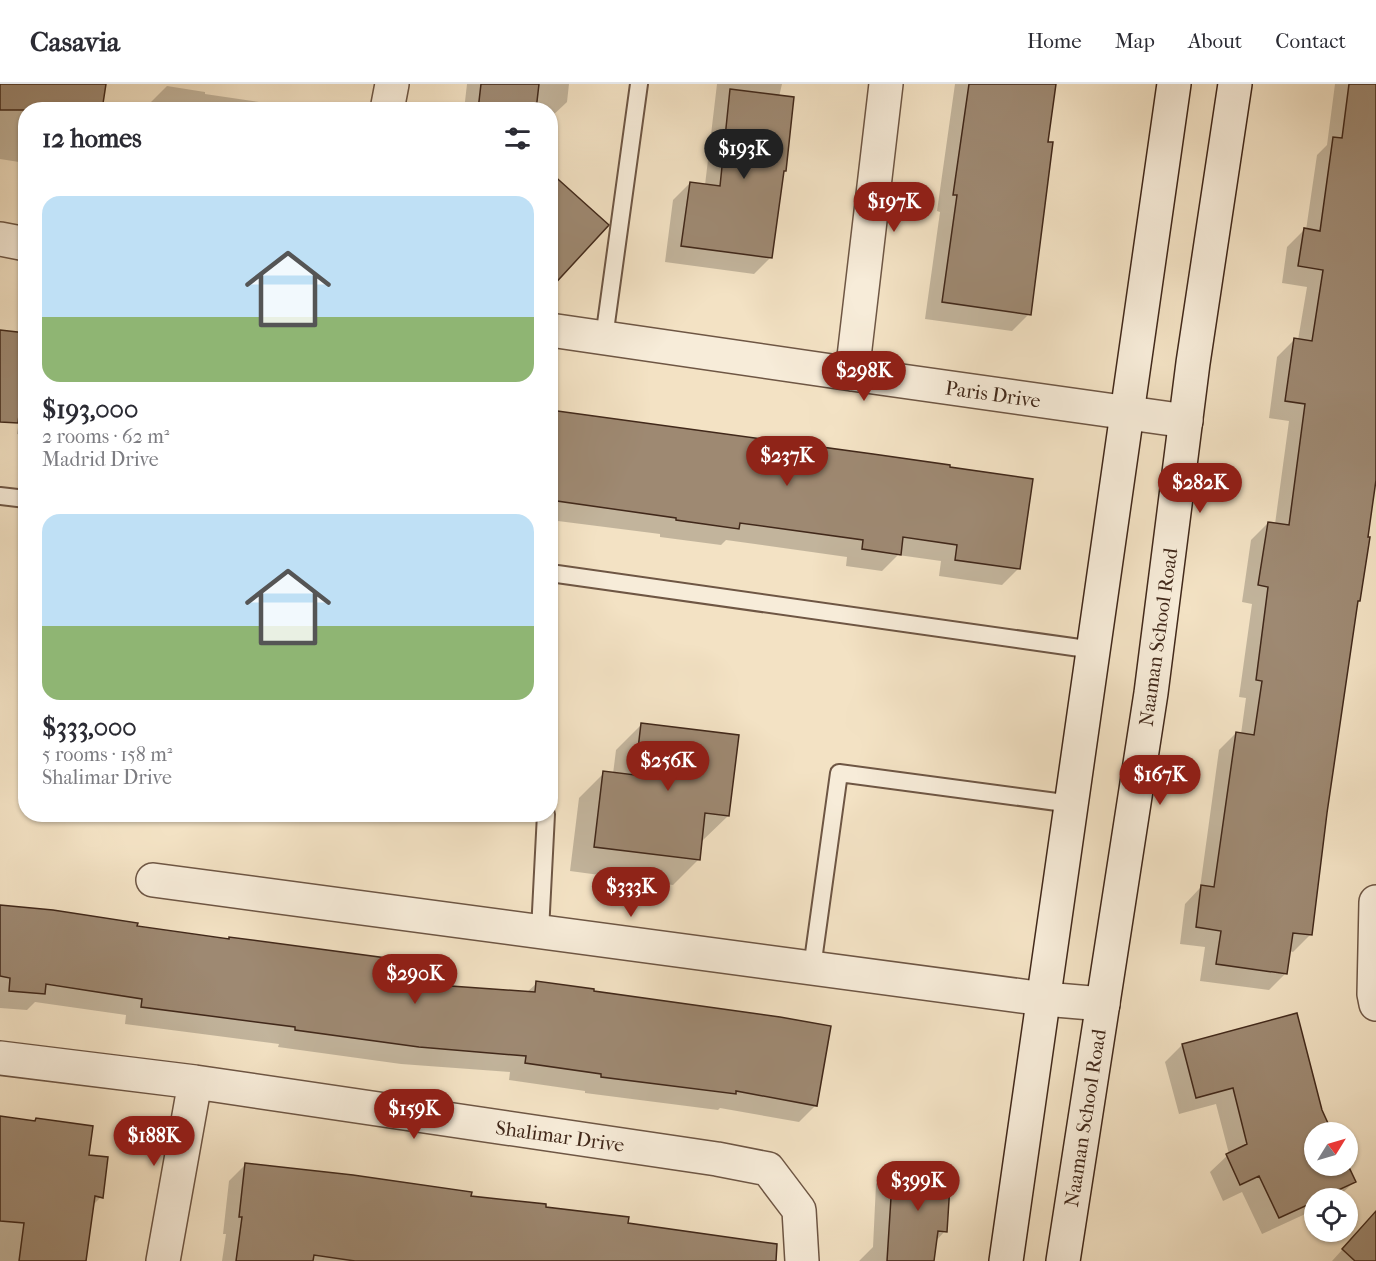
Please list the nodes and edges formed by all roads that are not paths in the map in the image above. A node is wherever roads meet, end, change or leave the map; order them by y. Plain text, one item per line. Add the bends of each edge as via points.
1 (392, 84) edge
2 (639, 84) edge
3 (886, 84) edge
4 (1174, 84) edge
5 (1235, 84) edge
6 (389, 102) edge
7 (0, 239) edge
8 (18, 242) edge
9 (558, 331) edge
10 (604, 338) junction
11 (852, 374) junction
12 (1128, 412) junction
13 (1186, 421) junction
14 (0, 496) edge
15 (18, 498) edge
16 (558, 574) edge
17 (1094, 650) junction
18 (1072, 804) junction
19 (546, 822) edge
20 (153, 880) dead end
21 (1376, 902) edge
22 (540, 932) junction
23 (812, 968) junction
24 (1375, 998) edge
25 (1044, 999) junction
26 (1103, 1004) junction
27 (0, 1058) edge
28 (195, 1082) junction
29 (163, 1261) edge
30 (802, 1261) edge
31 (1006, 1261) edge
32 (1063, 1261) edge

1 - 6 street
2 - 10 lane
3 - 11 street
4 - 12 street
5 - 13 street, Naaman School Road
7 - 8 street
9 - 10 street, Paris Drive
10 - 11 street, Paris Drive
11 - 12 street, Paris Drive
12 - 13 street, Paris Drive
12 - 17 street
13 - 26 street, Naaman School Road via 1151,693
14 - 15 lane
16 - 17 lane
17 - 18 street
18 - 23 lane via 839,773
18 - 25 street
19 - 22 lane
20 - 22 street
21 - 24 street
22 - 23 street
23 - 25 street
25 - 26 street
25 - 31 street
26 - 32 street, Naaman School Road
27 - 28 street, Shalimar Drive
28 - 29 street
28 - 30 street, Shalimar Drive via 768,1169 799,1210

